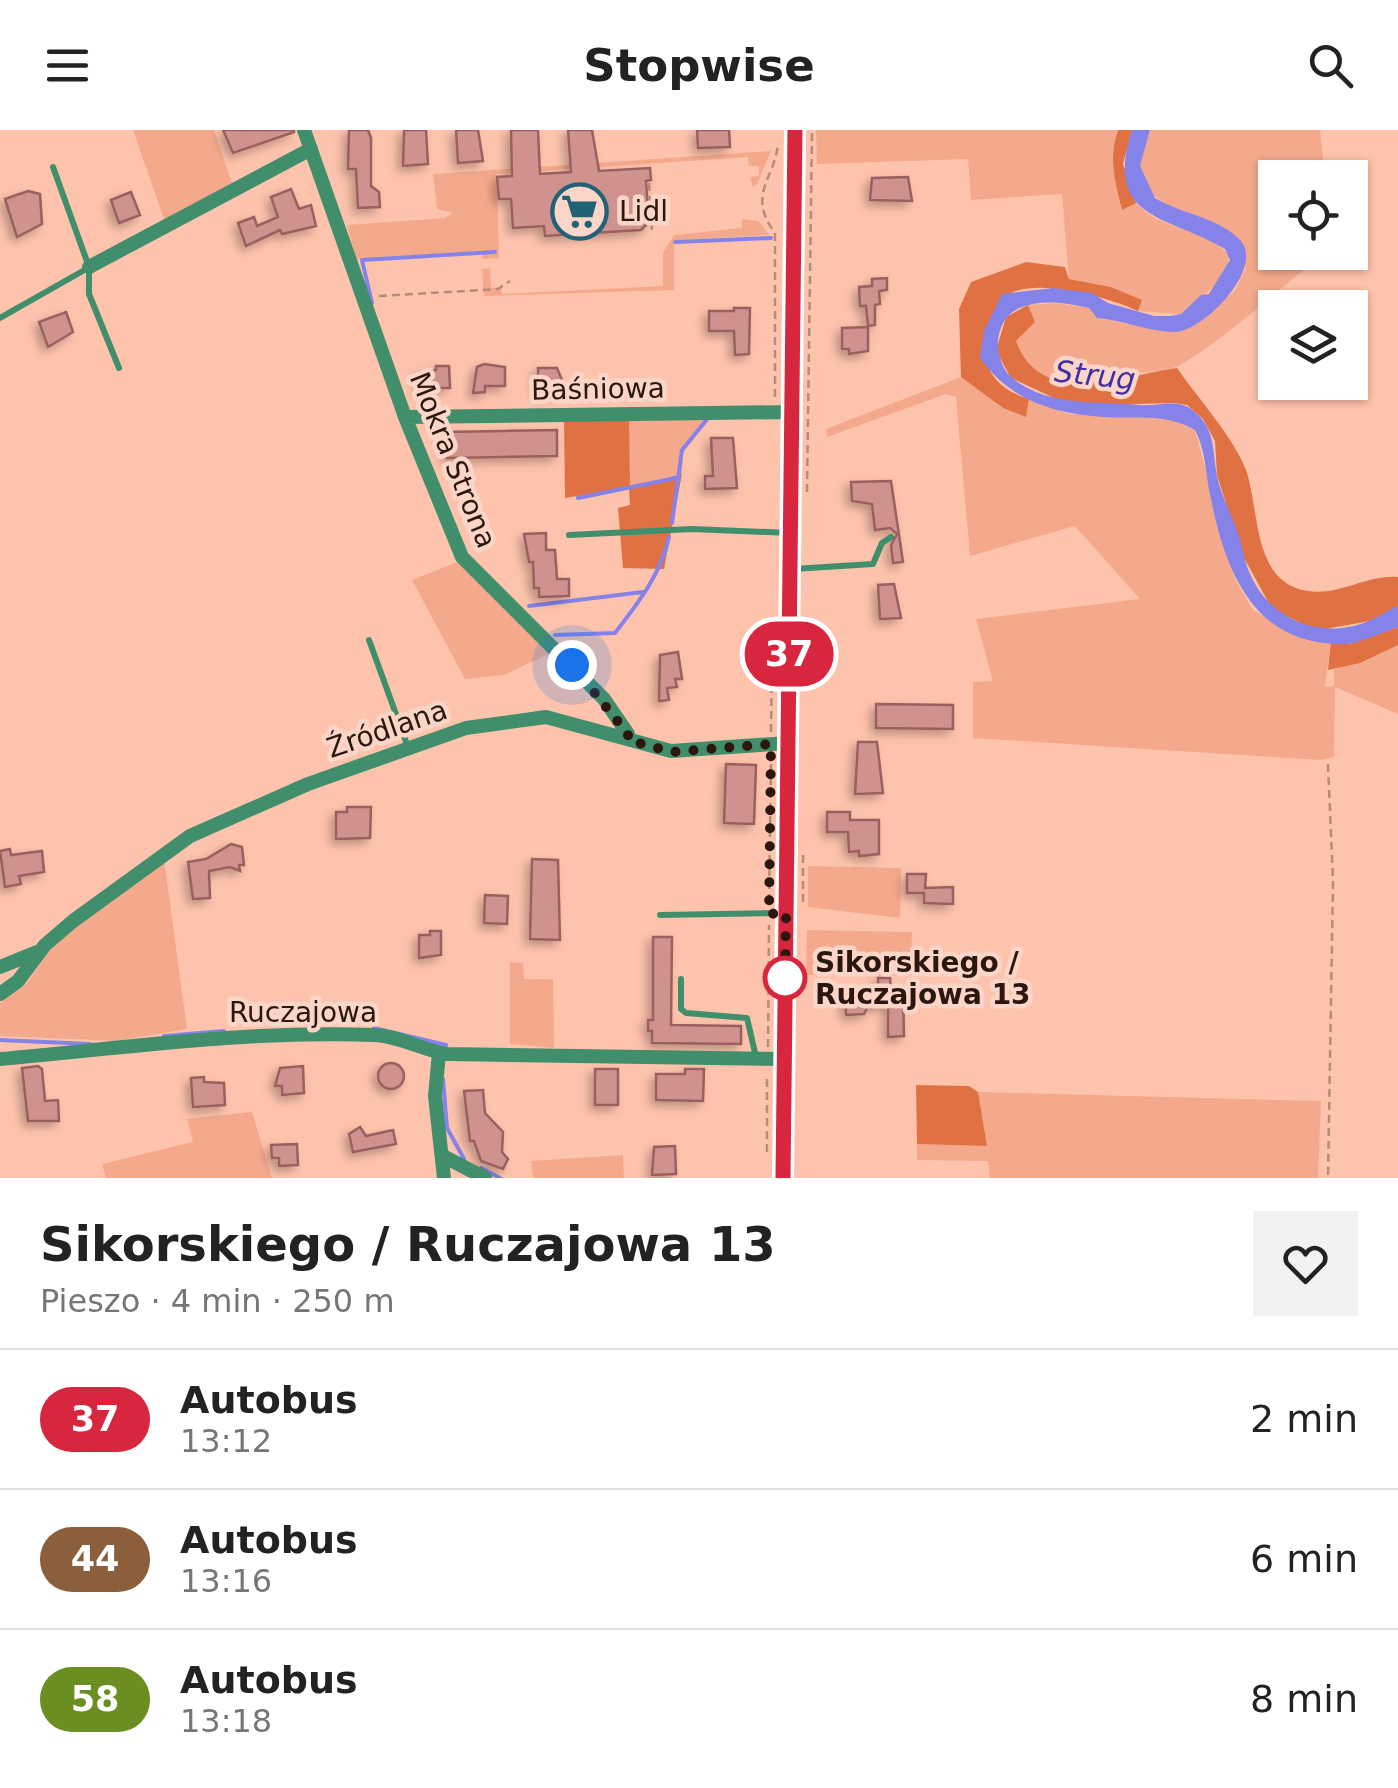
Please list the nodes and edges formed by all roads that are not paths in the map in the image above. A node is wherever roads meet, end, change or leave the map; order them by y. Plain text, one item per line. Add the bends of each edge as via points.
1 (304, 130) edge
2 (795, 130) edge
3 (311, 149) junction
4 (53, 167) dead end
5 (89, 267) junction
6 (0, 318) edge
7 (119, 368) dead end
8 (784, 412) junction
9 (405, 417) junction
10 (791, 533) junction
11 (568, 535) dead end
12 (891, 537) dead end
13 (790, 569) junction
14 (368, 640) dead end
15 (628, 740) junction
16 (780, 744) junction
17 (408, 748) junction
18 (660, 914) dead end
19 (778, 914) junction
20 (45, 945) junction
21 (0, 967) edge
22 (681, 978) dead end
23 (0, 994) edge
24 (439, 1053) junction
25 (770, 1058) junction
26 (0, 1059) edge
27 (443, 1156) junction
28 (444, 1178) edge
29 (485, 1178) edge
30 (783, 1178) edge

1 - 3 street, Mokra Strona
2 - 8 main road
3 - 5 street
3 - 9 street, Mokra Strona
4 - 5 lane
5 - 6 lane
5 - 7 lane via 89,294
8 - 9 street, Baśniowa
8 - 10 main road
9 - 15 street, Mokra Strona via 470,568 604,699
10 - 11 lane
10 - 13 main road
12 - 13 lane via 873,564
13 - 16 main road
14 - 17 lane
15 - 16 street, Źródlana via 672,752
15 - 17 street, Źródlana via 560,718 530,716
16 - 19 main road
17 - 20 street, Źródlana via 190,836
18 - 19 lane
19 - 25 main road
20 - 21 street, Źródlana
20 - 23 street, Źródlana
22 - 25 lane via 681,1009 747,1018
24 - 25 street, Ruczajowa
24 - 26 street, Ruczajowa via 373,1035 201,1037
24 - 27 street via 435,1096
25 - 30 main road
27 - 28 street
27 - 29 street

